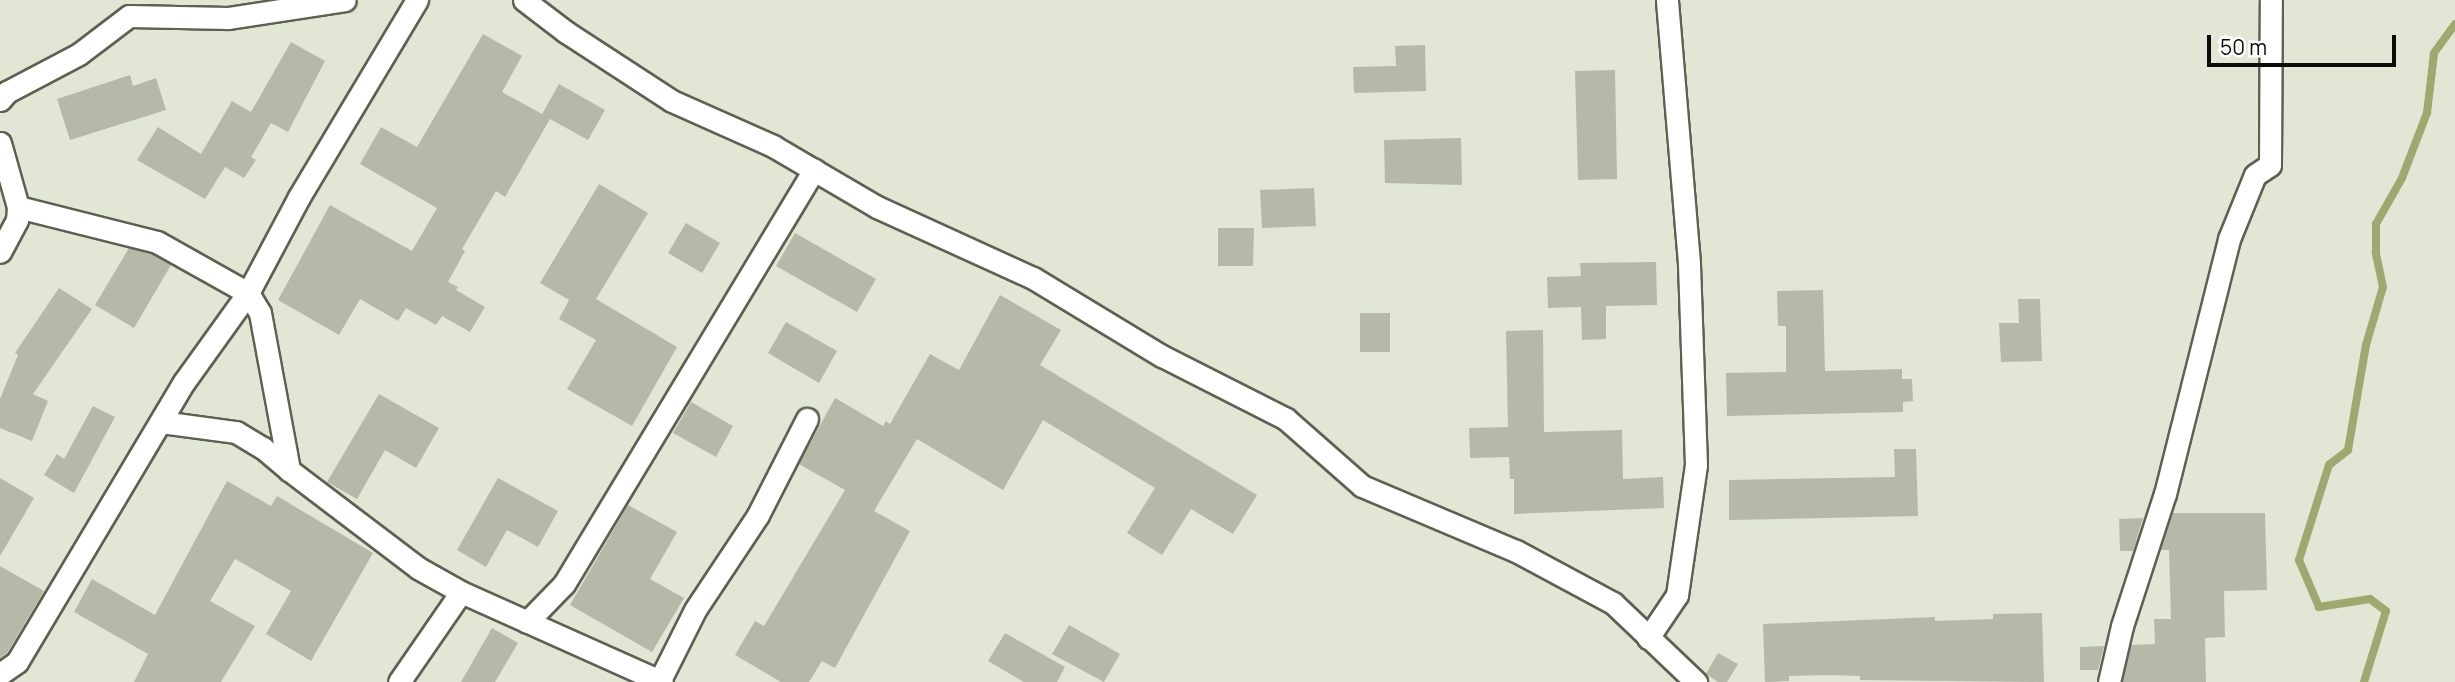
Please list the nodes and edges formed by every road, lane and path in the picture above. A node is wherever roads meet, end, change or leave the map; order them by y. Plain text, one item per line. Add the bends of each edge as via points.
1 (345, 0) edge
2 (417, 0) edge
3 (524, 0) edge
4 (1667, 0) edge
5 (2271, 0) edge
6 (128, 8) edge
7 (2, 95) edge
8 (0, 143) edge
9 (814, 170) junction
10 (18, 207) junction
11 (0, 251) edge
12 (248, 293) junction
13 (807, 419) dead end
14 (160, 422) junction
15 (289, 470) junction
16 (461, 592) junction
17 (527, 622) junction
18 (1648, 638) junction
19 (0, 674) edge
20 (399, 682) edge
21 (660, 682) edge
22 (1696, 682) edge
23 (2109, 682) edge

1 - 6 street via 228,18
2 - 12 street via 299,197
3 - 9 street via 672,101 774,146
4 - 18 street via 1689,263 1696,466 1677,595
5 - 23 street via 2270,165 2255,175 2229,239 2165,494 2122,626
6 - 7 street via 79,54
8 - 10 street
9 - 17 street via 564,584
9 - 18 street via 877,207 1033,278 1162,356 1286,419 1362,486 1516,551 1613,603
10 - 11 street via 17,220
10 - 12 street via 157,242
12 - 14 street
12 - 15 street via 260,313
13 - 21 street via 758,514 695,610
14 - 15 street via 236,432
14 - 19 street via 17,662
15 - 16 street via 418,568
16 - 17 street
16 - 20 street
17 - 21 street
18 - 22 street

